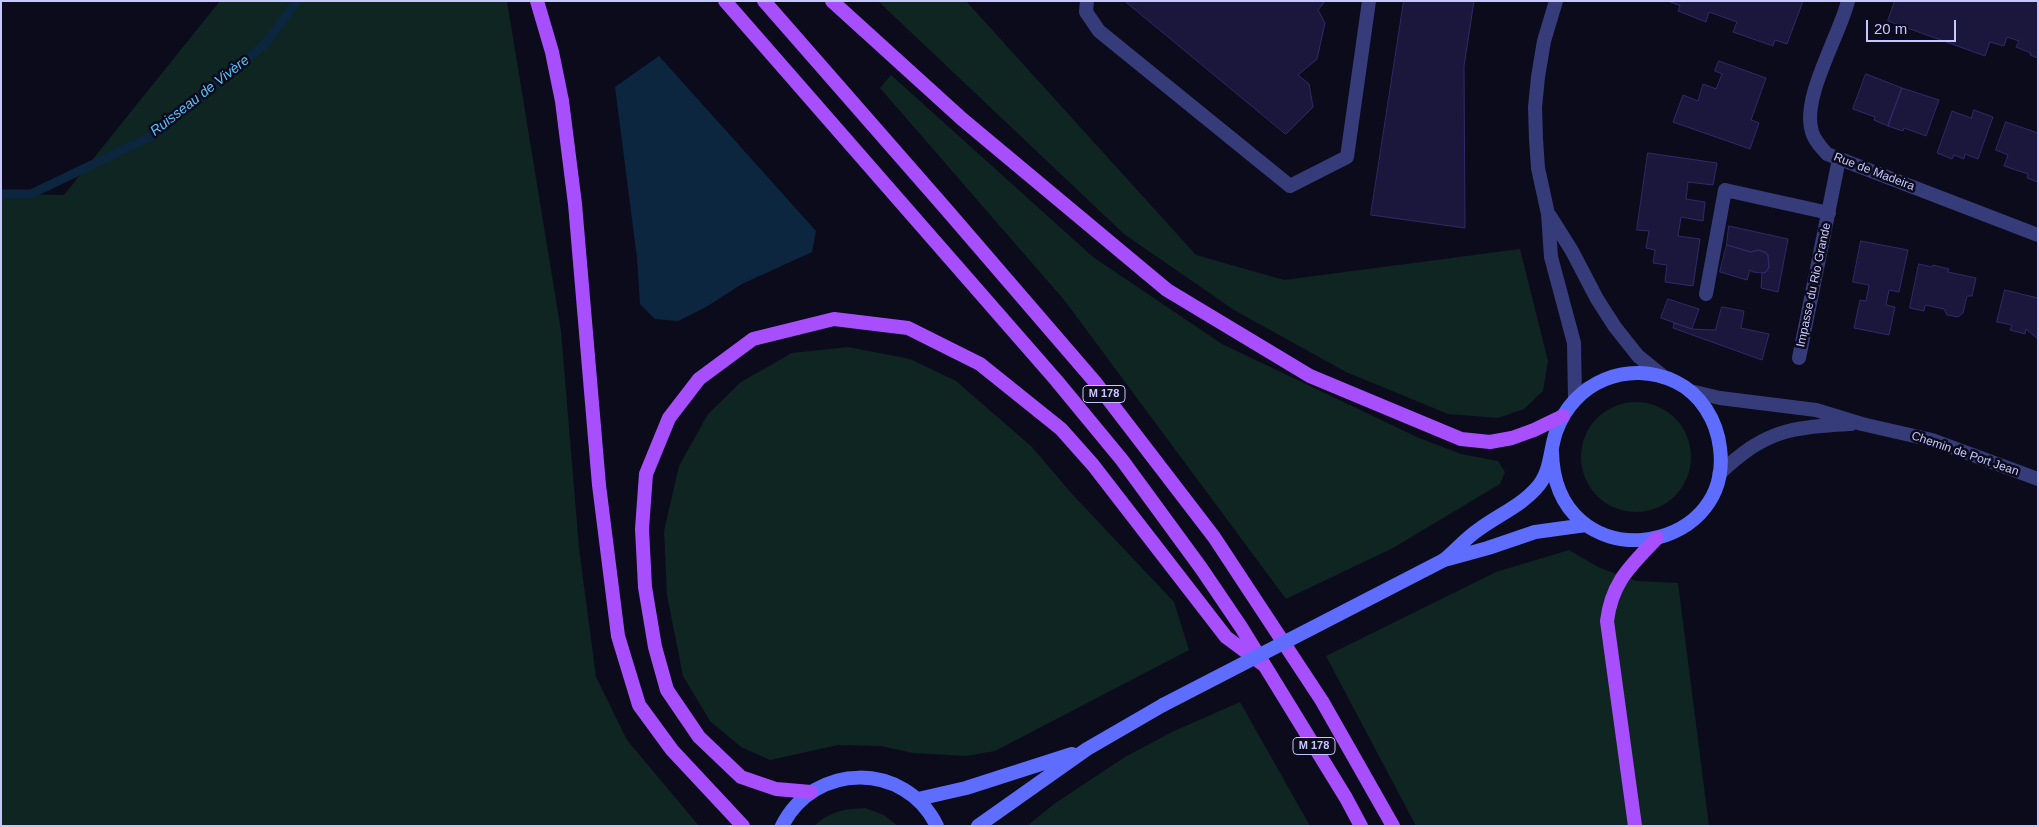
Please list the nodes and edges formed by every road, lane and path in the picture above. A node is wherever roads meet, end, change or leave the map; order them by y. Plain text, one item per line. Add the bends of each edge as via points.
1 (537, 1) edge
2 (725, 1) edge
3 (764, 1) edge
4 (832, 1) edge
5 (1087, 1) edge
6 (1368, 1) edge
7 (1556, 3) edge
8 (1847, 5) edge
9 (1839, 159) junction
10 (1829, 213) junction
11 (1548, 214) junction
12 (2038, 236) edge
13 (1706, 294) dead end
14 (1799, 358) dead end
15 (1664, 377) junction
16 (1690, 391) junction
17 (1575, 399) junction
18 (1563, 416) junction
19 (1862, 424) junction
20 (1552, 451) junction
21 (1719, 474) junction
22 (2038, 479) edge
23 (1586, 525) junction
24 (1657, 538) junction
25 (1444, 560) junction
26 (1265, 666) junction
27 (1087, 749) junction
28 (811, 792) junction
29 (918, 799) junction
30 (743, 826) edge
31 (782, 826) edge
32 (937, 826) edge
33 (978, 826) edge
34 (1361, 826) edge
35 (1393, 826) edge
36 (1635, 826) edge

1 - 30 main road via 562,101 572,176 599,485 618,636 639,705 672,750
2 - 26 main road, M 178 via 1122,460 1201,568
3 - 35 main road, M 178 via 1095,382 1214,537 1322,701
4 - 18 main road via 962,119 1167,290 1310,376 1461,439 1490,442 1512,438
5 - 6 street via 1086,12 1099,32 1290,186 1347,157
7 - 11 street via 1544,41 1535,107 1538,168
8 - 9 street, Rue de Madeira via 1810,104 1812,132 1817,144 1827,154
9 - 10 street, Impasse du Rio Grande
9 - 12 street, Rue de Madeira
10 - 13 street, Impasse du Rio Grande via 1725,190
10 - 14 street, Impasse du Rio Grande
11 - 15 street via 1615,327 1638,356
11 - 17 street via 1552,257 1574,343
15 - 16 main road
15 - 17 main road via 1646,373 1617,375 1590,386
16 - 19 street, Chemin de Port Jean via 1816,410
16 - 21 main road via 1713,420 1719,437
17 - 18 main road
18 - 20 main road
19 - 21 street, Chemin de Port Jean via 1806,427 1768,437 1740,455
19 - 22 street, Chemin de Port Jean via 1932,440
20 - 23 main road via 1557,485 1574,514
20 - 25 main road via 1538,486 1518,504 1478,530
21 - 24 main road via 1698,516 1686,526
23 - 24 main road via 1620,540
23 - 25 main road via 1535,532
24 - 36 main road via 1614,590 1607,621
25 - 27 main road, bridge via 1163,705
26 - 28 main road via 1226,637 1106,480 1061,429 980,364 908,328 834,319 754,340 699,379 669,418 646,474 642,529 644,587 667,690 699,737 741,777 776,789
26 - 34 main road, M 178
27 - 29 main road via 966,788
27 - 33 main road
28 - 29 main road via 833,781 857,777 882,780
28 - 31 main road via 789,812
29 - 32 main road

